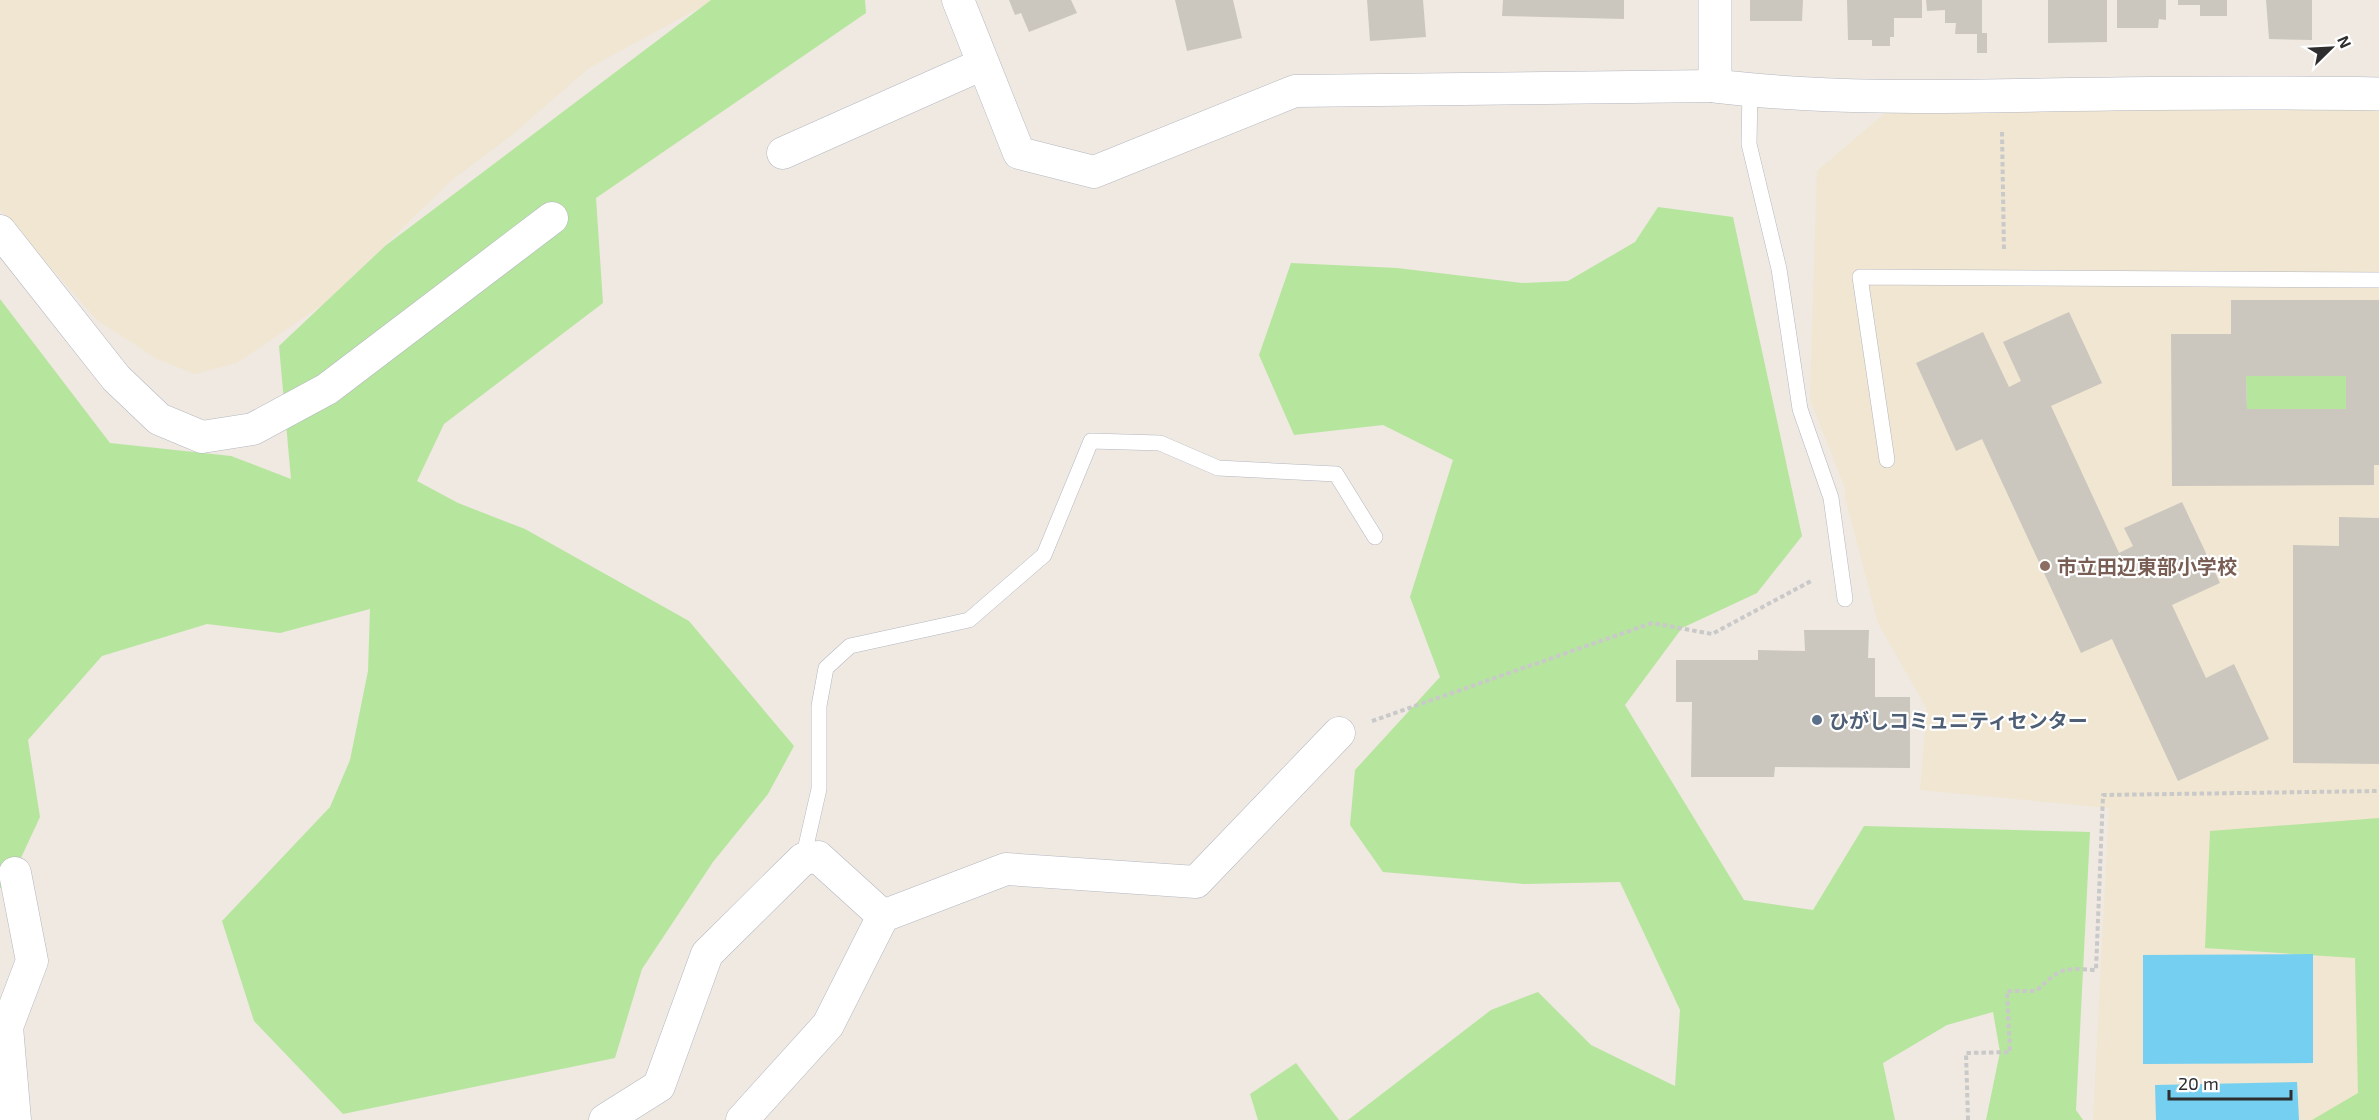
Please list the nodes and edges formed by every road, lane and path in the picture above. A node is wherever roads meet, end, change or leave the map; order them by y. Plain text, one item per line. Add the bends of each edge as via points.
1 (958, 0) edge
2 (1714, 0) edge
3 (983, 64) junction
4 (1715, 86) junction
5 (1750, 90) junction
6 (2379, 94) edge
7 (2001, 96) junction
8 (783, 153) dead end
9 (552, 218) dead end
10 (0, 231) edge
11 (2005, 278) junction
12 (2379, 280) edge
13 (1887, 460) dead end
14 (1375, 537) dead end
15 (1840, 565) junction
16 (1845, 599) dead end
17 (1339, 733) joint
18 (2379, 791) edge
19 (803, 859) junction
20 (15, 873) dead end
21 (883, 916) junction
22 (15, 1120) edge
23 (605, 1120) edge
24 (742, 1120) edge
25 (1968, 1120) edge

1 - 3 street
2 - 4 street
3 - 4 street via 1019,153 1094,172 1295,91
3 - 8 street
4 - 5 street
5 - 7 street via 1904,97
5 - 15 lane via 1749,144 1779,269 1800,410 1831,498
6 - 7 street
7 - 11 path
9 - 10 street via 327,389 253,429 202,437 159,419 116,378
11 - 12 lane
11 - 13 lane via 1860,277
14 - 19 lane via 1336,474 1218,468 1160,443 1091,441 1044,555 1036,563 969,620 850,646 826,668 819,706 819,789
15 - 16 lane
15 - 17 path via 1712,634 1652,623
17 - 21 street via 1196,882 1006,869
18 - 25 path via 2103,795 2096,970 2066,968 2036,991 2007,991 2010,1052 1966,1053
19 - 21 street via 818,857
19 - 23 street via 707,954 659,1086
20 - 22 street via 32,961 7,1027
21 - 24 street via 828,1025

